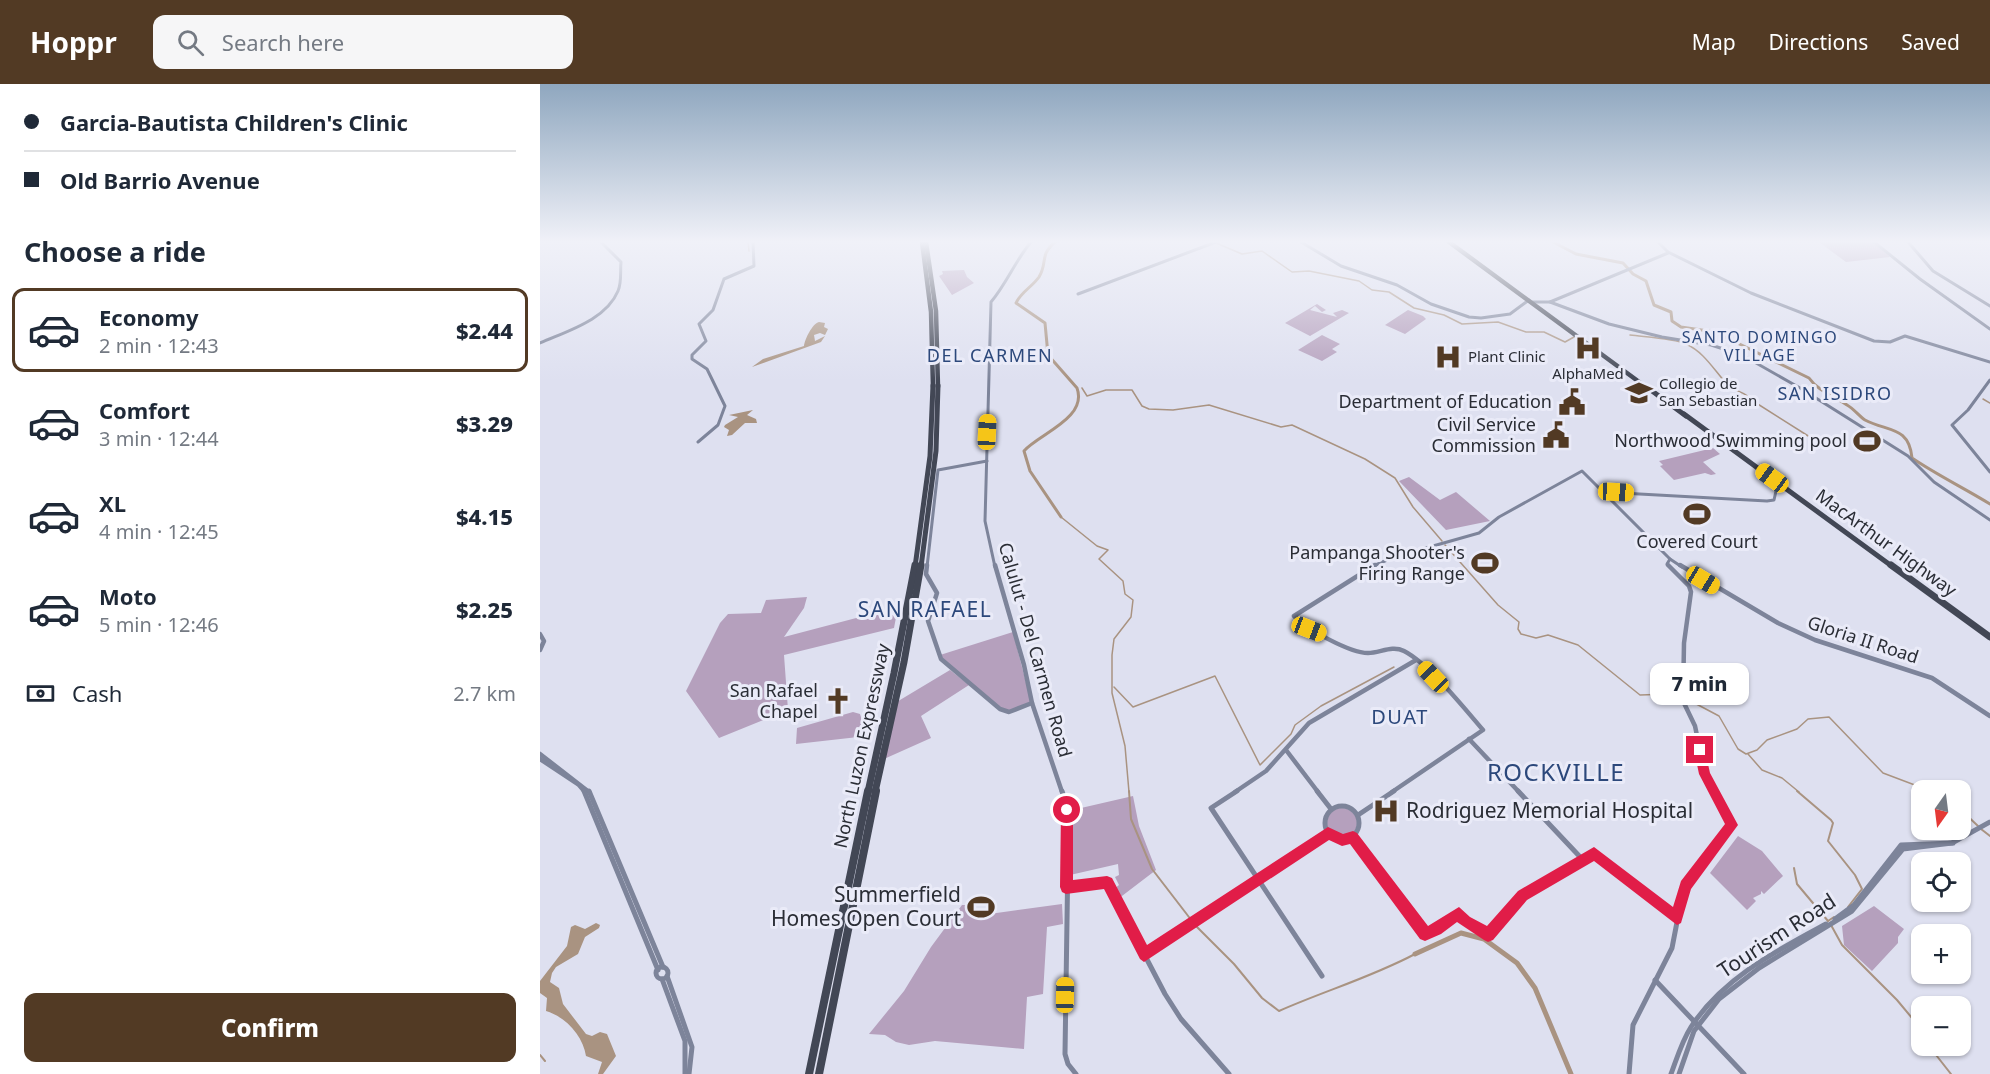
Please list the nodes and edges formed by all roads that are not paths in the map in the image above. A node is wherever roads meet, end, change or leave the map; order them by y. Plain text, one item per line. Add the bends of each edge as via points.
1 (619, 288) edge
2 (721, 288) edge
3 (929, 288) edge
4 (933, 288) edge
5 (1003, 288) edge
6 (1094, 288) edge
7 (1402, 288) edge
8 (1513, 288) edge
9 (1583, 288) edge
10 (1743, 288) edge
11 (1933, 288) edge
12 (1960, 288) edge
13 (1078, 294) dead end
14 (1531, 301) junction
15 (1550, 302) junction
16 (1990, 306) edge
17 (1990, 329) edge
18 (540, 343) edge
19 (1990, 362) edge
20 (1990, 380) edge
21 (699, 441) dead end
22 (987, 461) junction
23 (1990, 472) edge
24 (1785, 487) junction
25 (1603, 492) junction
26 (1990, 520) edge
27 (1670, 559) junction
28 (540, 634) edge
29 (1990, 637) edge
30 (540, 650) edge
31 (1416, 660) junction
32 (1032, 703) junction
33 (1990, 716) edge
34 (1469, 739) junction
35 (1286, 750) junction
36 (540, 754) edge
37 (540, 759) edge
38 (1331, 809) junction
39 (1358, 815) junction
40 (1987, 824) edge
41 (1328, 833) junction
42 (1353, 837) junction
43 (1583, 860) junction
44 (1258, 879) junction
45 (1066, 887) junction
46 (1677, 918) junction
47 (1144, 955) junction
48 (660, 968) junction
49 (1322, 976) dead end
50 (664, 977) junction
51 (1655, 980) junction
52 (1697, 1021) junction
53 (687, 1074) edge
54 (809, 1074) edge
55 (819, 1074) edge
56 (1076, 1074) edge
57 (1229, 1074) edge
58 (1629, 1074) edge
59 (1671, 1074) edge
60 (1679, 1074) edge
61 (1744, 1074) edge

1 - 18 street via 594,318
2 - 21 street via 713,310 699,324 706,341 692,359 706,369 724,407 717,425
3 - 54 highway, North Luzon Expressway via 933,359 921,516 895,665
4 - 55 highway, North Luzon Expressway via 938,359 927,516 902,664
5 - 22 street, Calulut - Del Carmen Road via 991,302
6 - 13 street
7 - 14 street via 1423,301 1479,318 1510,314
8 - 14 highway, MacArthur Highway
9 - 15 street
10 - 19 street via 1874,341 1890,342 1904,336
11 - 17 street
12 - 16 street
14 - 15 street
14 - 24 highway, MacArthur Highway
15 - 26 street via 1624,328 1711,345 1747,357 1908,456 1950,493
20 - 23 street via 1952,424
22 - 32 street, Calulut - Del Carmen Road via 986,529
22 - 32 street via 938,470 926,574 937,593 928,624 943,661 1000,709 1009,712
24 - 25 street via 1767,501
24 - 29 highway, MacArthur Highway
25 - 27 street
25 - 31 street via 1582,471 1499,517 1479,533 1379,562 1294,616 1298,623 1357,652 1396,649
27 - 33 street, Gloria II Road via 1800,634 1925,674
27 - 46 street via 1667,564 1691,592 1684,644 1683,699 1696,730 1705,774 1732,825 1686,886
28 - 30 street via 544,642
31 - 34 street via 1484,730
31 - 35 street via 1309,723
32 - 45 street, Calulut - Del Carmen Road via 1066,803
34 - 39 street
34 - 43 street
35 - 38 street
35 - 44 street via 1254,781 1211,808
36 - 48 street via 588,789
37 - 48 street via 585,792
38 - 39 street via 1344,807
38 - 41 street via 1324,821
39 - 42 street via 1359,831
40 - 52 street, Tourism Road via 1953,843 1903,849 1852,911 1759,968
41 - 42 street via 1342,840
41 - 44 street
42 - 43 street via 1425,934 1459,914 1488,935 1522,895
43 - 46 street via 1594,853
44 - 47 street
44 - 49 street
45 - 47 street via 1107,883
45 - 56 street, Calulut - Del Carmen Road via 1065,1057
46 - 51 street via 1672,948
47 - 57 street via 1181,1019
48 - 50 street via 668,969
48 - 50 street via 656,978
50 - 53 street via 685,1041
51 - 52 street
51 - 58 street via 1633,1025
52 - 59 street, Tourism Road
52 - 60 street, Tourism Road
52 - 61 street

